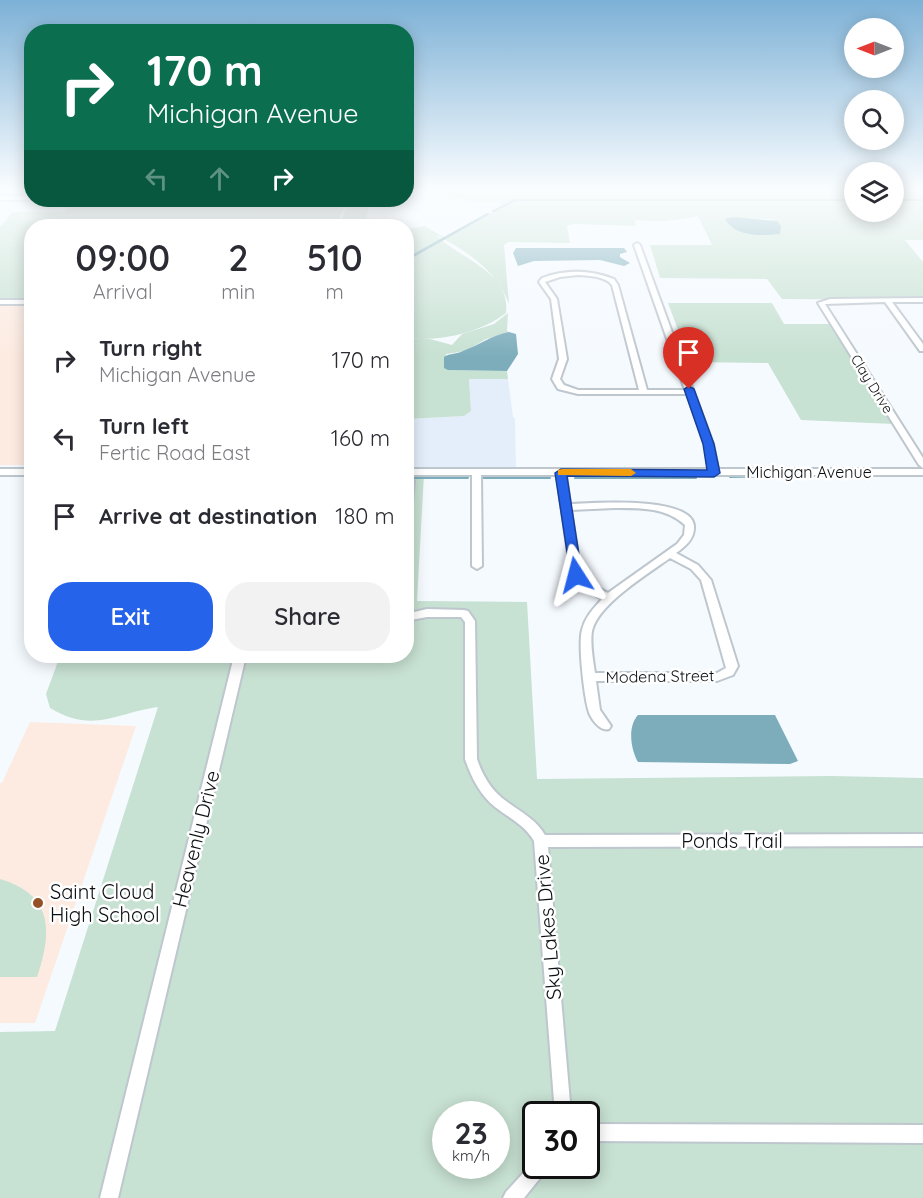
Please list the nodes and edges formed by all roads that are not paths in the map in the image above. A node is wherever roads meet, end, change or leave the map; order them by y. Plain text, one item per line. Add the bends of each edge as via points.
1 (637, 245) dead end
2 (923, 300) edge
3 (887, 301) junction
4 (24, 302) edge
5 (0, 303) edge
6 (923, 349) edge
7 (648, 392) junction
8 (691, 394) junction
9 (923, 465) edge
10 (0, 472) edge
11 (24, 472) edge
12 (476, 472) junction
13 (923, 472) edge
14 (561, 473) junction
15 (714, 473) junction
16 (414, 477) edge
17 (566, 507) junction
18 (669, 554) junction
19 (477, 566) dead end
20 (609, 598) junction
21 (414, 616) edge
22 (238, 663) edge
23 (590, 677) junction
24 (605, 726) dead end
25 (923, 840) edge
26 (541, 841) junction
27 (562, 1101) edge
28 (600, 1132) edge
29 (923, 1134) edge
30 (528, 1179) edge
31 (109, 1198) edge
32 (512, 1198) edge

1 - 8 street
2 - 3 street
3 - 6 street
3 - 9 street, Clay Drive via 820,303
4 - 5 street
7 - 7 street via 578,392 558,383 563,359 554,299 543,286 544,279 590,275 612,280
7 - 8 street
8 - 15 street via 709,444
10 - 11 street
12 - 14 street, Michigan Avenue
12 - 16 street, Michigan Avenue
12 - 19 street
13 - 15 street, Michigan Avenue
14 - 15 street, Michigan Avenue
14 - 17 street
17 - 18 street via 652,506 676,511 688,521 690,531
17 - 20 street via 576,575 585,585
18 - 20 street
18 - 23 street, Modena Street via 701,572 706,580 732,670 717,676
20 - 23 street via 587,630
21 - 26 street, Sky Lakes Drive via 427,613 468,616 471,759 475,772 498,802 526,820
22 - 31 street, Heavenly Drive
23 - 24 street via 594,711
25 - 26 street, Ponds Trail
26 - 27 street, Sky Lakes Drive
28 - 29 street
30 - 32 street

